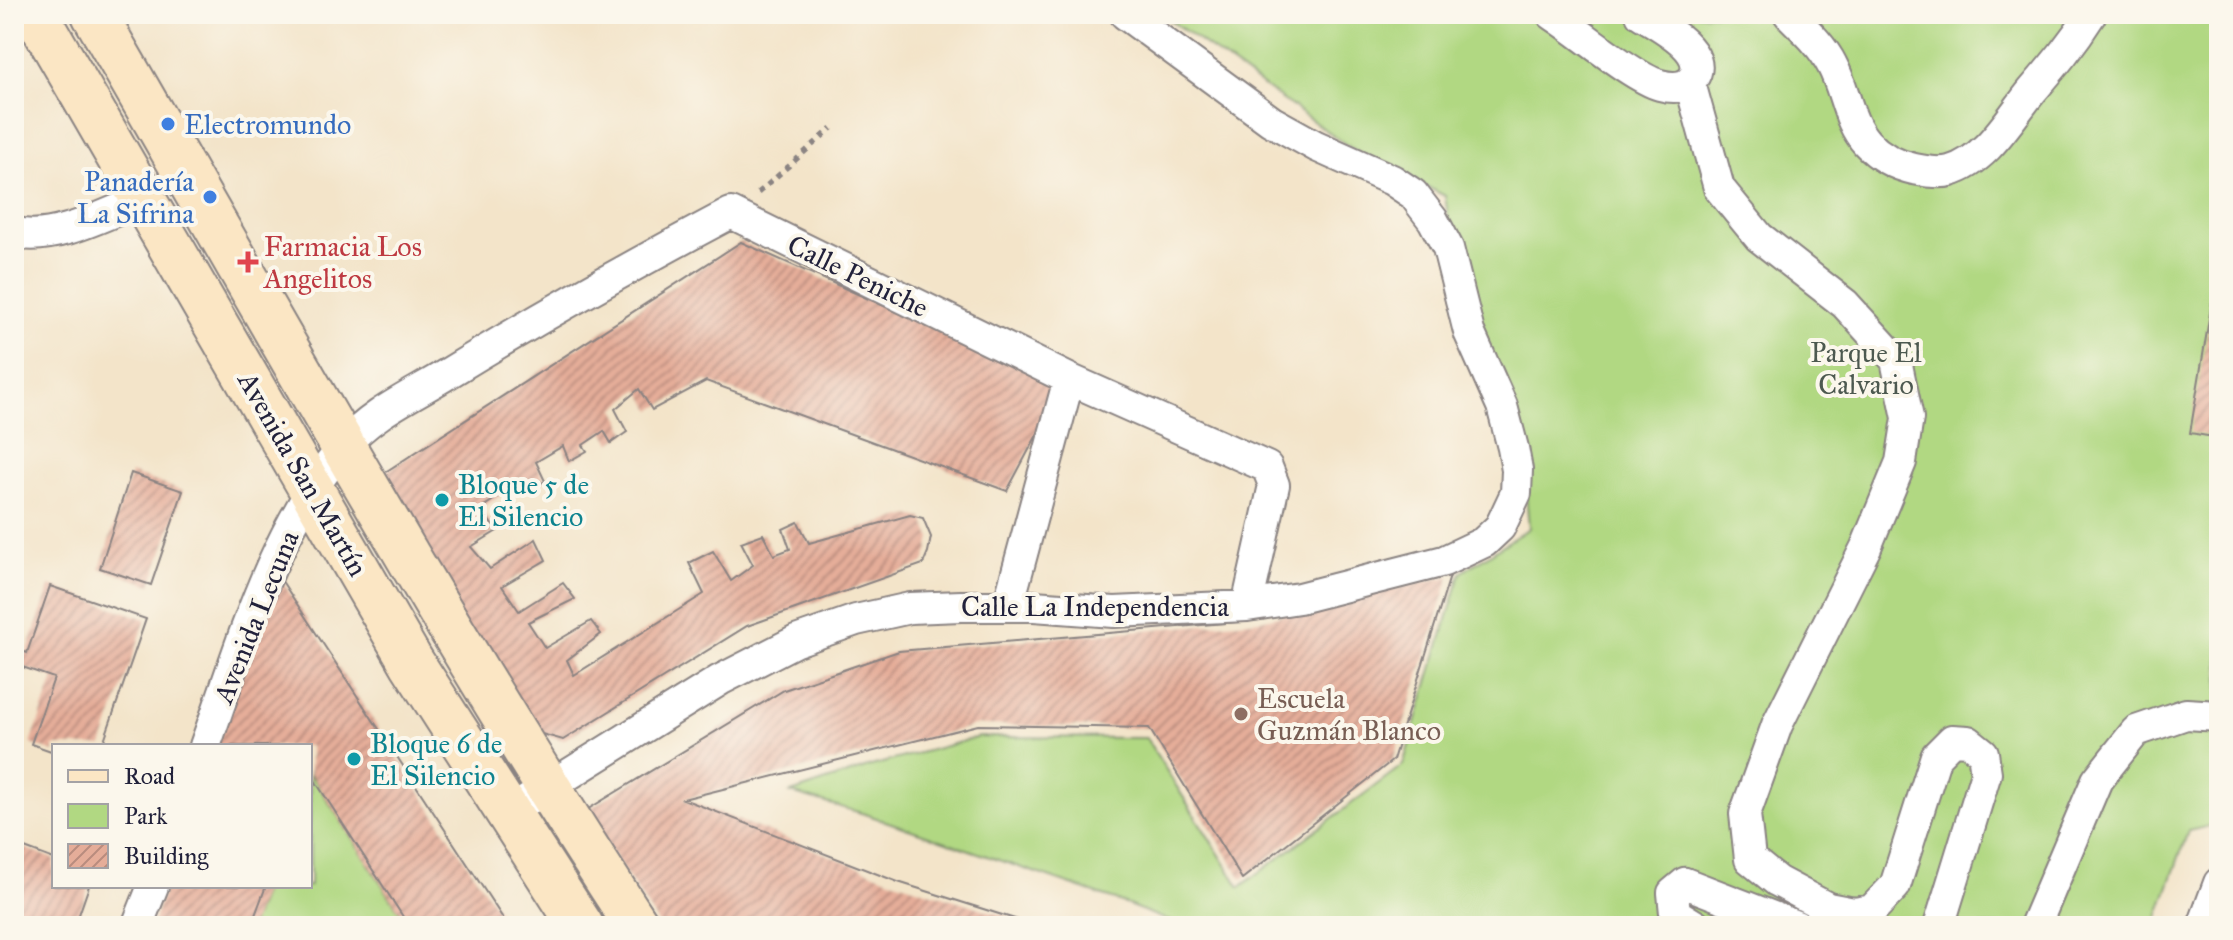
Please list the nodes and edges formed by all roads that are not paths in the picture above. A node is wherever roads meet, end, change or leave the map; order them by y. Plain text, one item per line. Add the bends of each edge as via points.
1 (36, 14) edge
2 (94, 14) edge
3 (1125, 14) edge
4 (1552, 14) edge
5 (1641, 14) edge
6 (1789, 14) edge
7 (2091, 14) edge
8 (1690, 83) junction
9 (143, 199) junction
10 (14, 232) edge
11 (1069, 379) junction
12 (344, 445) junction
13 (312, 491) junction
14 (1008, 606) junction
15 (1247, 606) junction
16 (2219, 716) edge
17 (206, 744) edge
18 (548, 789) junction
19 (507, 813) junction
20 (2219, 883) edge
21 (152, 888) edge
22 (137, 926) edge
23 (581, 926) edge
24 (637, 926) edge
25 (1696, 926) edge
26 (1796, 926) edge
27 (1939, 926) edge
28 (2035, 926) edge
29 (2203, 926) edge

1 - 9 main road, Avenida San Martín
2 - 12 main road, Avenida San Martín
3 - 15 street, Calle La Independencia via 1271,121 1413,194 1448,248 1469,332 1502,406 1513,448 1516,493 1500,527 1484,542 1444,561
4 - 8 street via 1649,81 1678,87
5 - 8 street via 1689,49 1697,63
6 - 7 street via 1832,65 1865,141 1883,158 1924,171 1949,171 1986,147 2066,53
8 - 27 street via 1719,188 1759,237 1845,304 1896,360 1908,418 1901,462 1866,547 1766,754 1745,814 1750,859 1777,881 1828,908 1872,910 1895,886 1936,756 1952,740 1968,741 1983,753 1986,773
9 - 10 street via 52,233
9 - 13 main road, Avenida San Martín
11 - 12 street, Calle Peniche via 731,213 554,308 377,416
11 - 14 street
11 - 15 street, Calle Peniche via 1267,467 1274,485
12 - 13 street, Avenida Lecuna
12 - 18 main road, Avenida San Martín
13 - 17 street, Avenida Lecuna via 274,556
13 - 19 main road, Avenida San Martín
14 - 15 street, Calle La Independencia via 1114,612
14 - 18 street, Calle La Independencia via 910,608 796,641 720,680
16 - 28 street via 2186,714 2136,731 2097,780
18 - 19 street, Calle La Independencia
18 - 24 main road, Avenida San Martín
19 - 23 main road, Avenida San Martín
20 - 29 street
21 - 22 street
25 - 26 street via 1675,913 1673,893 1685,883

